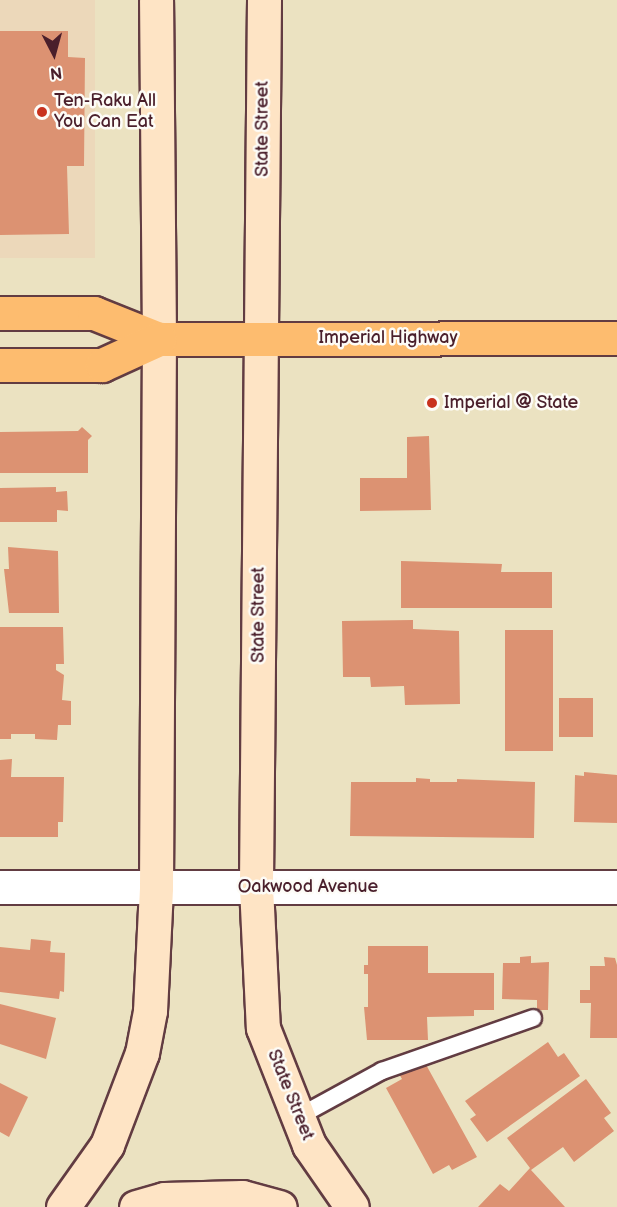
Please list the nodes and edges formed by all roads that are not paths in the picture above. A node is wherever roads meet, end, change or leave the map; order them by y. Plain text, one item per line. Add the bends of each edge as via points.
1 (156, 0) edge
2 (264, 0) edge
3 (0, 313) edge
4 (617, 338) edge
5 (159, 339) junction
6 (261, 339) junction
7 (0, 366) edge
8 (0, 887) edge
9 (156, 887) junction
10 (256, 887) junction
11 (617, 887) edge
12 (533, 1018) dead end
13 (298, 1116) junction
14 (63, 1207) edge
15 (136, 1207) edge
16 (280, 1207) edge
17 (352, 1207) edge

1 - 5 main road
2 - 6 main road, State Street
3 - 5 main road, Imperial Highway via 94,313
4 - 6 main road, Imperial Highway
5 - 6 main road, Imperial Highway
5 - 7 main road, Imperial Highway via 102,365
5 - 9 main road
6 - 10 main road, State Street
8 - 9 street, Oakwood Avenue
9 - 10 street, Oakwood Avenue
9 - 14 main road via 150,1011 142,1053 107,1145
10 - 11 street, Oakwood Avenue
10 - 13 main road, State Street via 263,1028
12 - 13 lane via 382,1071
13 - 17 main road, State Street via 309,1145
15 - 16 main road via 164,1199 242,1197

